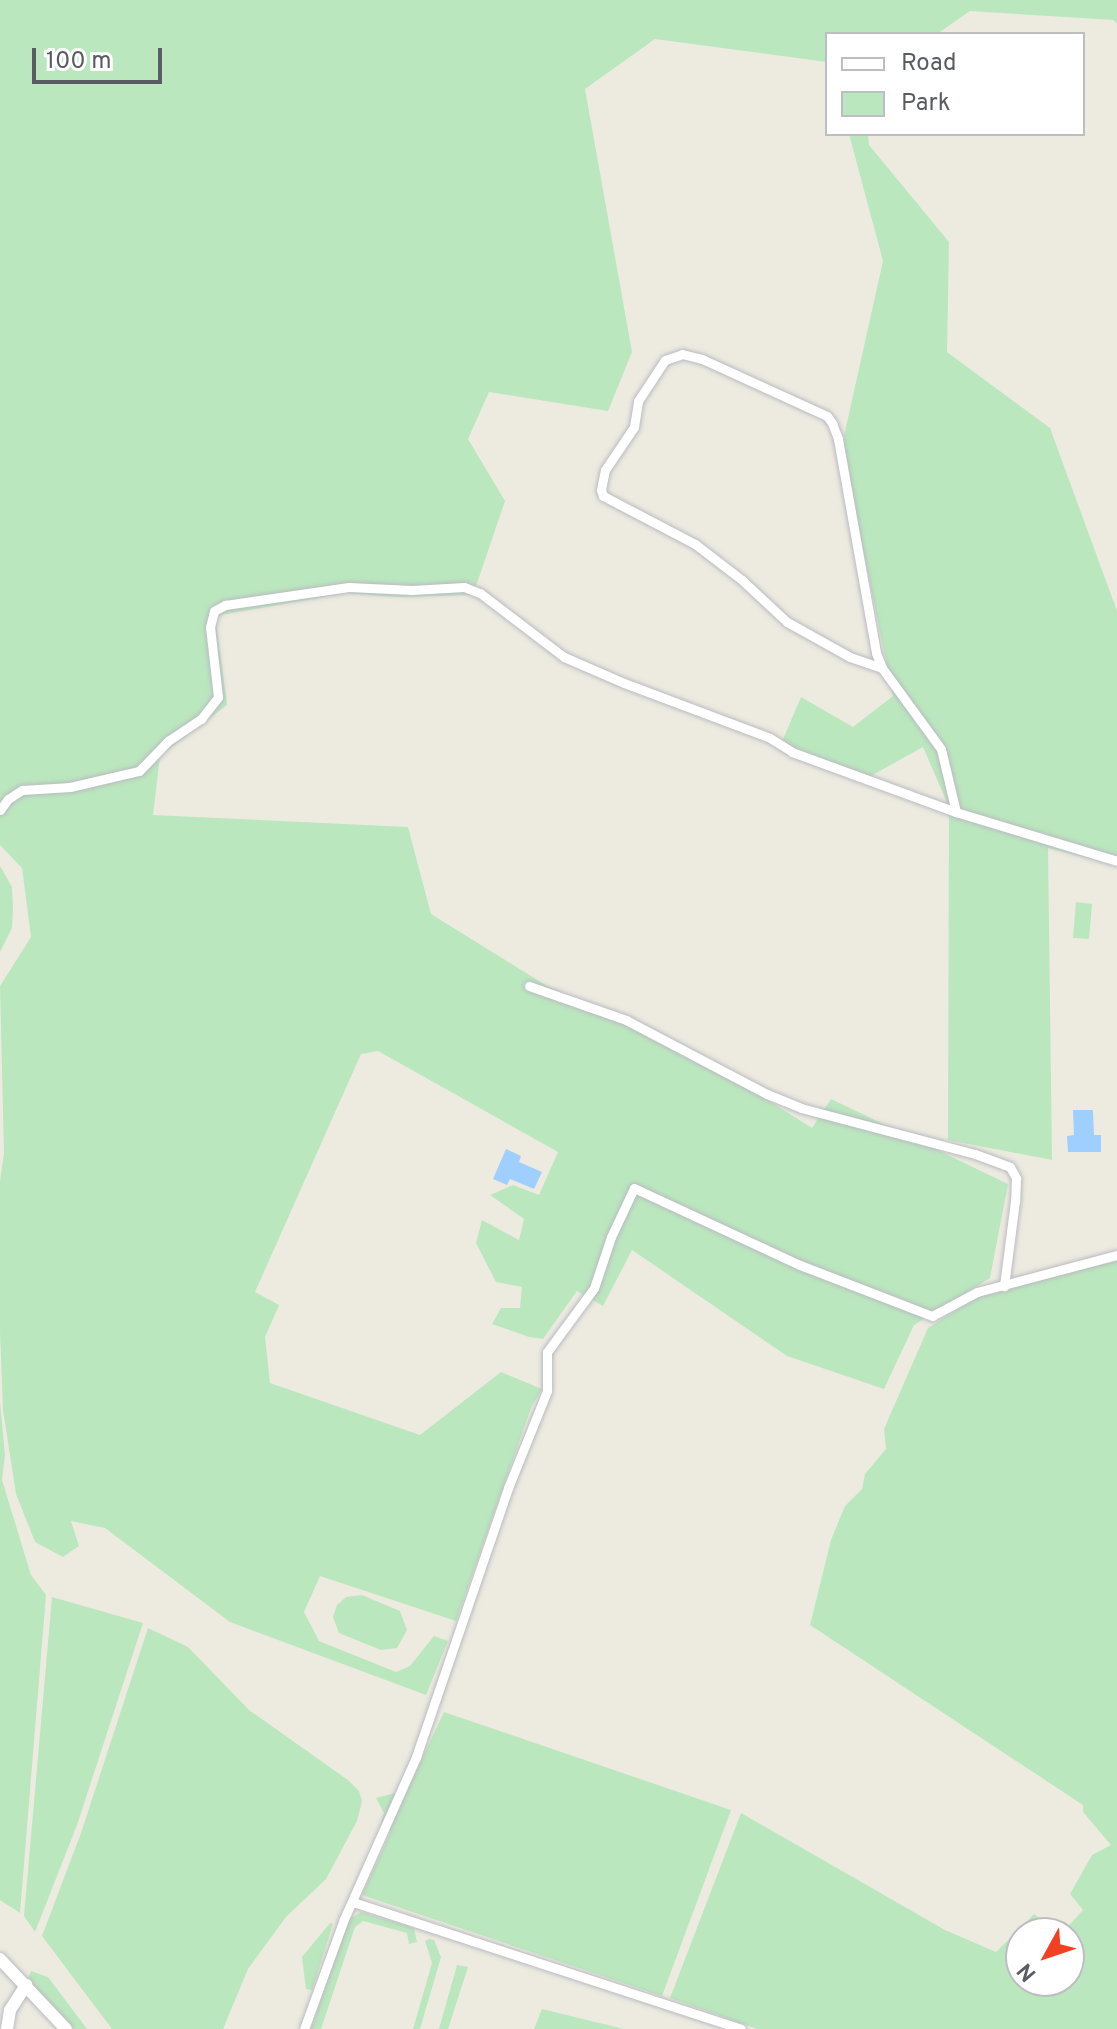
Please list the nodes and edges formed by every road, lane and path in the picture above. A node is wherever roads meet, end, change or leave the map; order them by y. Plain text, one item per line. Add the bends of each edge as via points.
1 (882, 668) junction
2 (0, 810) edge
3 (956, 812) junction
4 (1117, 861) edge
5 (529, 986) dead end
6 (1117, 1255) edge
7 (1004, 1286) junction
8 (353, 1902) junction
9 (0, 1959) edge
10 (26, 1985) junction
11 (7, 2029) edge
12 (66, 2029) edge
13 (304, 2029) edge
14 (741, 2029) edge

1 - 1 street via 832,423 827,416 702,359 682,354 665,360 638,401 634,427 605,470 603,496 695,544 787,622 850,657
1 - 3 street via 941,749
2 - 3 street via 22,790 58,789 139,771 168,741 201,719 218,697 210,627 219,607 294,592 464,587 480,593 564,657 770,738 792,752
3 - 4 street
5 - 7 street via 626,1020 801,1108 1010,1167 1016,1178 1015,1201
6 - 7 street
7 - 8 street via 977,1292 932,1316 800,1265 634,1188 594,1288 547,1352 547,1391 508,1488 416,1757
8 - 13 street
8 - 14 street
9 - 10 street
10 - 11 street via 10,2010
10 - 12 street

